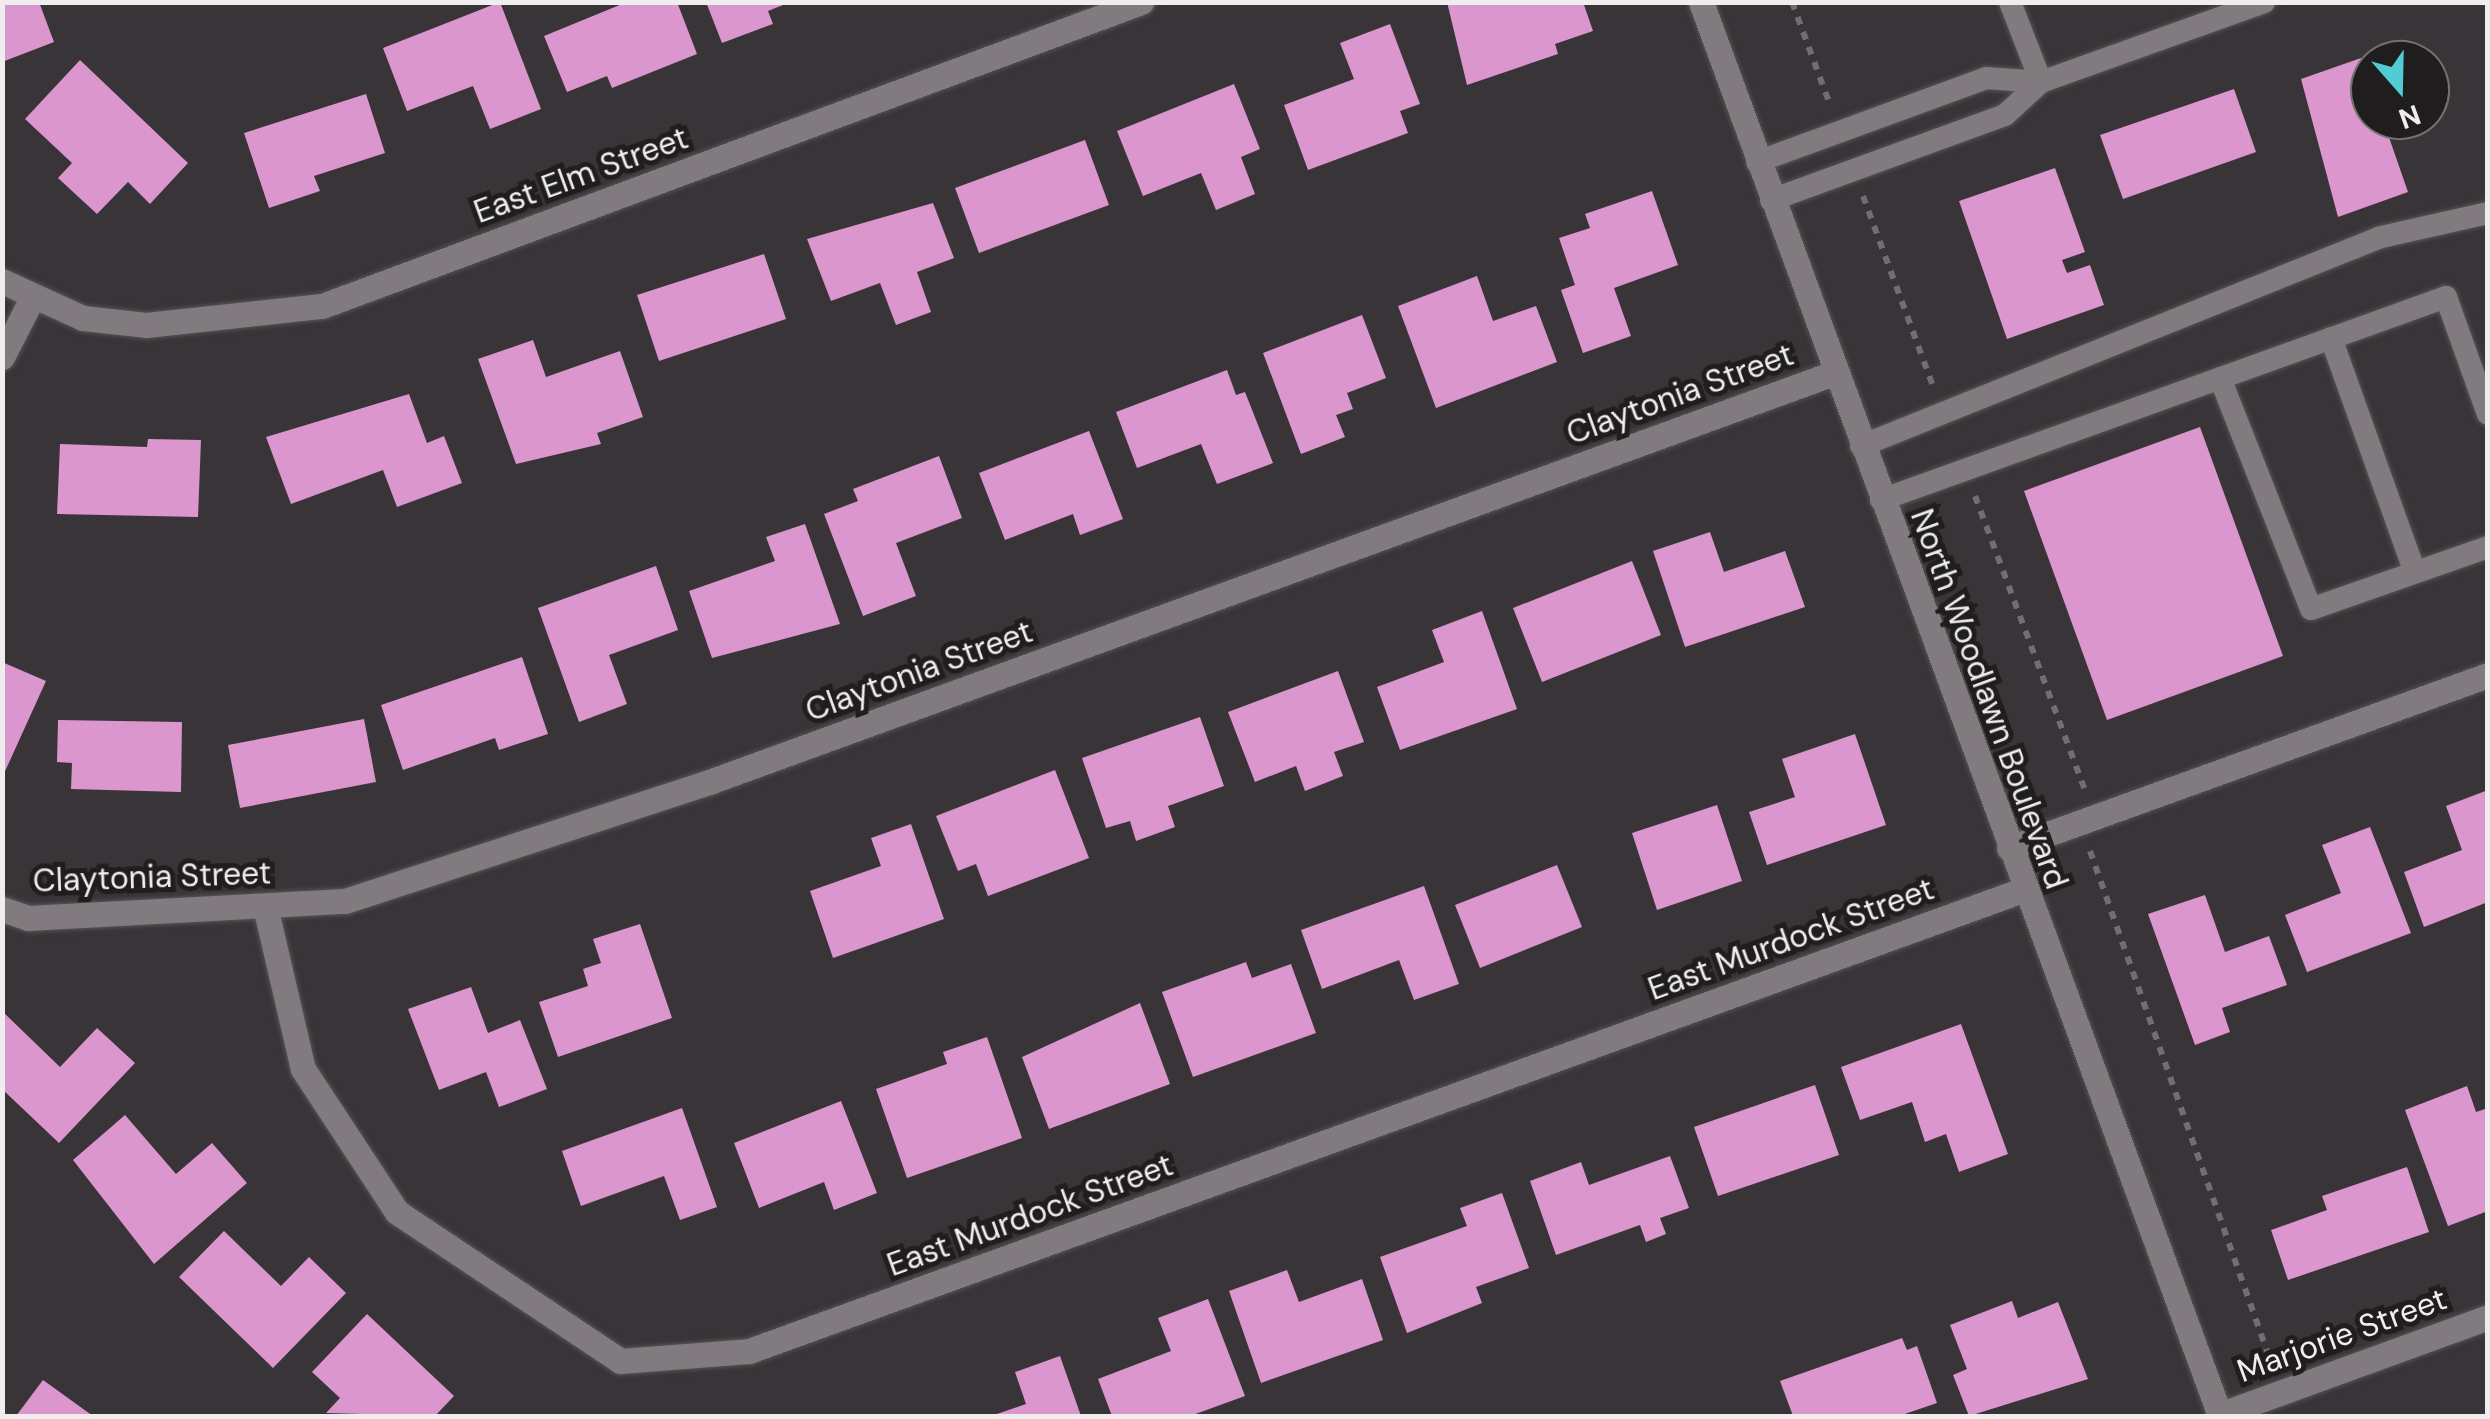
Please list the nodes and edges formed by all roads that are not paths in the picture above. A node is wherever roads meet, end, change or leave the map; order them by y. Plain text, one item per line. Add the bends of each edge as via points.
1 (1141, 2) edge
2 (1701, 2) edge
3 (2010, 2) edge
4 (2264, 2) edge
5 (2041, 82) junction
6 (1757, 162) junction
7 (1771, 200) junction
8 (2488, 212) edge
9 (2, 280) edge
10 (31, 300) junction
11 (2330, 338) junction
12 (2, 358) edge
13 (1834, 373) junction
14 (2220, 378) junction
15 (2488, 414) edge
16 (1861, 446) junction
17 (1881, 500) junction
18 (2488, 547) edge
19 (2415, 572) junction
20 (2488, 675) edge
21 (2009, 848) junction
22 (2025, 889) junction
23 (265, 906) junction
24 (2, 909) edge
25 (2488, 1317) edge
26 (2219, 1416) edge

1 - 10 street, East Elm Street via 322,306 146,325
2 - 6 street, North Woodlawn Boulevard
3 - 5 lane
4 - 5 lane
5 - 6 lane via 1986,78
5 - 7 lane via 2004,115
6 - 7 street, North Woodlawn Boulevard
7 - 13 street, North Woodlawn Boulevard
8 - 16 lane via 2382,237
9 - 10 street
10 - 12 street
11 - 14 lane
11 - 15 lane via 2446,297
11 - 19 lane
13 - 16 street, North Woodlawn Boulevard
13 - 23 street, Claytonia Street via 709,782 346,901
14 - 17 lane
14 - 19 lane via 2311,610
16 - 17 street, North Woodlawn Boulevard
17 - 21 street, North Woodlawn Boulevard
18 - 19 lane
20 - 21 street
21 - 22 street, North Woodlawn Boulevard
22 - 23 street, East Murdock Street via 749,1351 620,1362 397,1212 304,1069
22 - 26 street, North Woodlawn Boulevard
23 - 24 street, Claytonia Street via 28,918
25 - 26 street, Marjorie Street

